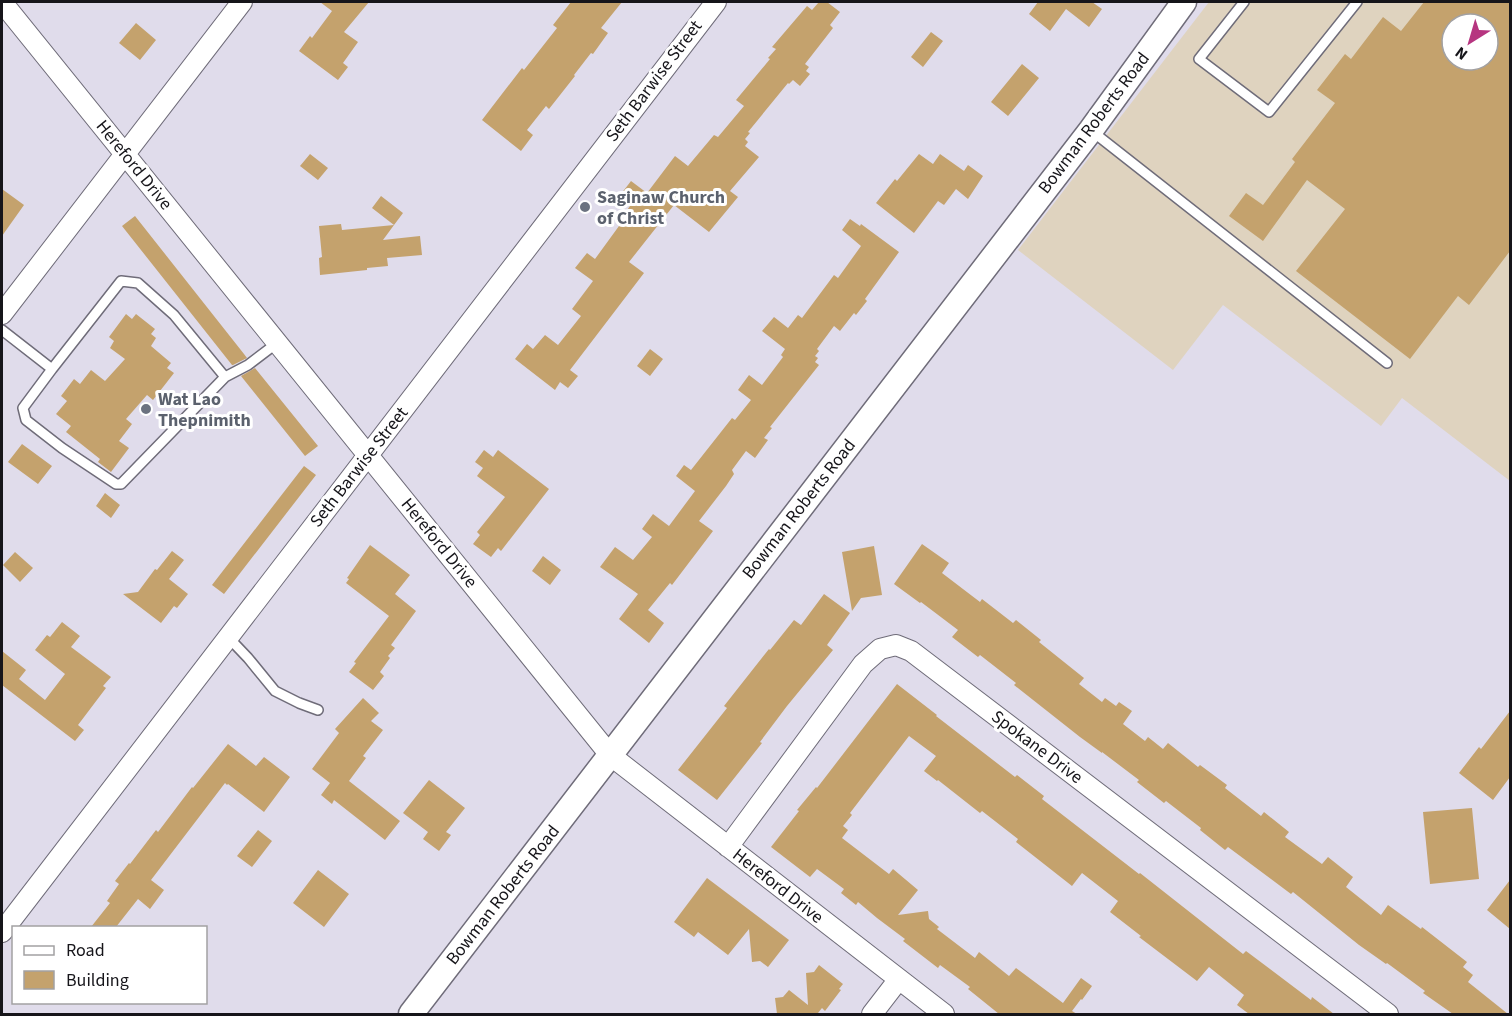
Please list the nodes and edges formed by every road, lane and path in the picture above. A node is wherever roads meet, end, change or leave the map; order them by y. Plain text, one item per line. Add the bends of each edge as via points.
1 (2, 2) edge
2 (242, 2) edge
3 (716, 2) edge
4 (1184, 2) edge
5 (1243, 2) edge
6 (1357, 2) edge
7 (1091, 130) junction
8 (125, 154) junction
9 (2, 314) edge
10 (2, 330) edge
11 (277, 343) junction
12 (1387, 363) dead end
13 (52, 369) junction
14 (225, 377) junction
15 (368, 455) junction
16 (228, 637) junction
17 (318, 710) dead end
18 (610, 755) junction
19 (728, 847) junction
20 (2, 932) edge
21 (899, 980) junction
22 (411, 1014) edge
23 (872, 1014) edge
24 (944, 1014) edge
25 (1388, 1014) edge

1 - 8 street, Hereford Drive
2 - 8 street
3 - 15 street, Seth Barwise Street
4 - 7 street, Bowman Roberts Road
5 - 6 lane via 1199,59 1269,112
7 - 12 lane
7 - 18 street, Bowman Roberts Road
8 - 9 street
8 - 11 street, Hereford Drive
10 - 13 lane
11 - 14 lane
11 - 15 street, Hereford Drive
13 - 14 lane via 121,281 138,283 174,315
13 - 14 lane via 23,408 26,420 116,484 121,484
15 - 16 street, Seth Barwise Street
15 - 18 street, Hereford Drive
16 - 17 lane via 275,691
16 - 20 street, Seth Barwise Street
18 - 19 street, Hereford Drive
18 - 22 street, Bowman Roberts Road
19 - 21 street, Hereford Drive
19 - 25 street, Spokane Drive via 862,664 880,649 896,645 911,651
21 - 23 street
21 - 24 street, Hereford Drive

